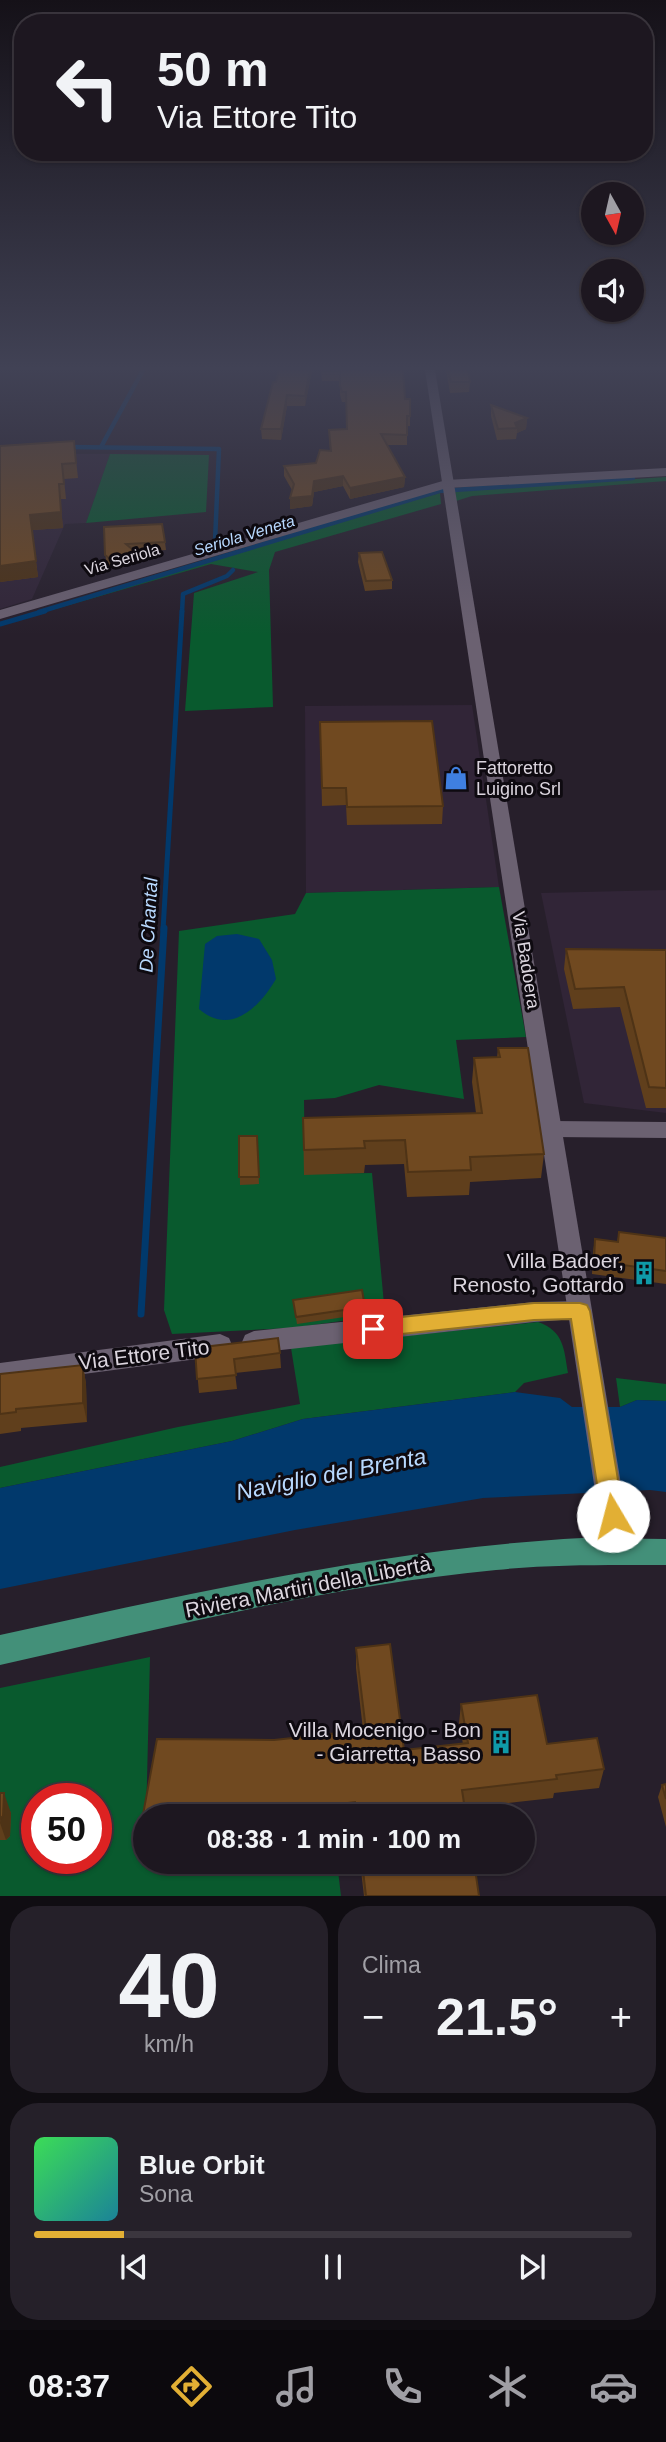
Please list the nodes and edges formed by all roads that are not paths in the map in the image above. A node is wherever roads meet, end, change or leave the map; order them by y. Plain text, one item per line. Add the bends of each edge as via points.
1 (443, 458) edge
2 (666, 472) edge
3 (447, 488) junction
4 (0, 615) edge
5 (552, 1129) junction
6 (666, 1130) edge
7 (580, 1311) junction
8 (0, 1374) edge
9 (618, 1550) junction
10 (666, 1552) edge
11 (0, 1650) edge

1 - 3 main road, Via Badoera
2 - 3 main road, Via Seriola
3 - 4 main road, Via Seriola
3 - 5 main road, Via Badoera
5 - 6 main road
5 - 7 main road, Via Badoera
7 - 8 main road, Via Ettore Tito via 146,1353
7 - 9 main road, Via Badoera
9 - 10 main road, Riviera Martiri della Libertà
9 - 11 main road, Riviera Martiri della Libertà via 455,1559 386,1569

